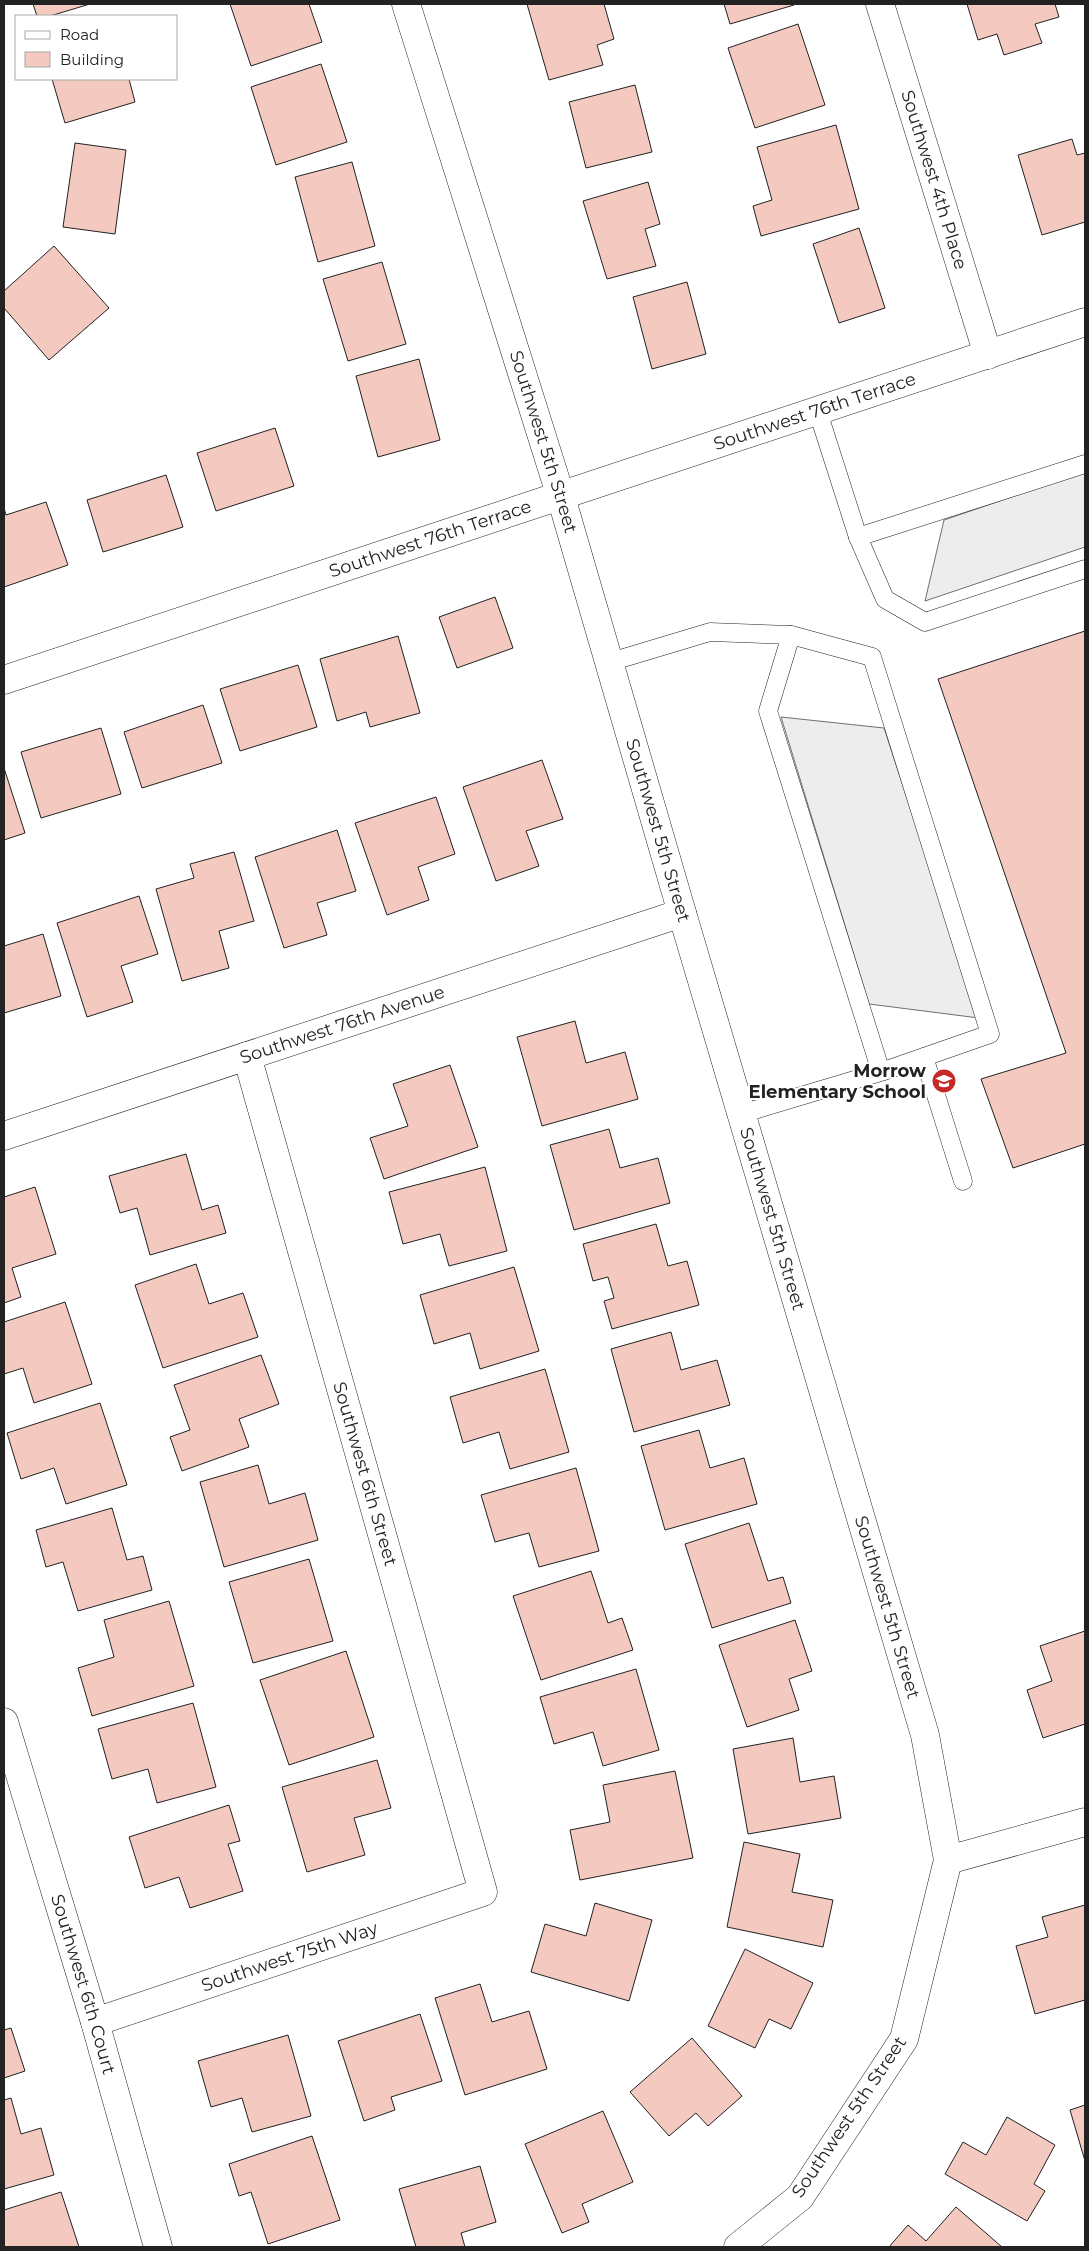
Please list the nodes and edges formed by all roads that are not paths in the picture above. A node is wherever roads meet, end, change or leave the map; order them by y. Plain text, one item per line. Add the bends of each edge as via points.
1 (406, 4) edge
2 (880, 4) edge
3 (1085, 322) edge
4 (988, 355) junction
5 (818, 412) junction
6 (1085, 464) edge
7 (561, 497) junction
8 (858, 537) junction
9 (1085, 568) edge
10 (791, 635) junction
11 (610, 662) junction
12 (4, 680) edge
13 (682, 913) junction
14 (247, 1056) junction
15 (924, 1057) junction
16 (881, 1072) junction
17 (741, 1114) junction
18 (4, 1136) edge
19 (963, 1181) dead end
20 (4, 1722) edge
21 (1085, 1822) edge
22 (948, 1860) junction
23 (483, 1892) joint
24 (95, 2022) junction
25 (158, 2247) edge
26 (738, 2247) edge

1 - 7 street, Southwest 5th Street
2 - 4 street, Southwest 4th Place
3 - 4 street, Southwest 76th Terrace
4 - 5 street, Southwest 76th Terrace
5 - 7 street, Southwest 76th Terrace
5 - 8 lane
6 - 8 lane
7 - 11 street, Southwest 5th Street
7 - 12 street, Southwest 76th Terrace
8 - 9 lane via 885,598 925,622
10 - 11 lane via 710,632
10 - 15 lane via 872,657 990,1034
10 - 16 lane via 768,711
11 - 13 street, Southwest 5th Street
13 - 14 street, Southwest 76th Avenue
13 - 17 street, Southwest 5th Street
14 - 18 street, Southwest 76th Avenue
14 - 23 street, Southwest 6th Street
15 - 16 lane
15 - 19 lane
16 - 17 lane
17 - 22 street, Southwest 5th Street via 926,1735
20 - 24 street, Southwest 6th Court
21 - 22 street
22 - 26 street, Southwest 5th Street via 904,2039 800,2196
23 - 24 street, Southwest 75th Way
24 - 25 street, Southwest 6th Court

